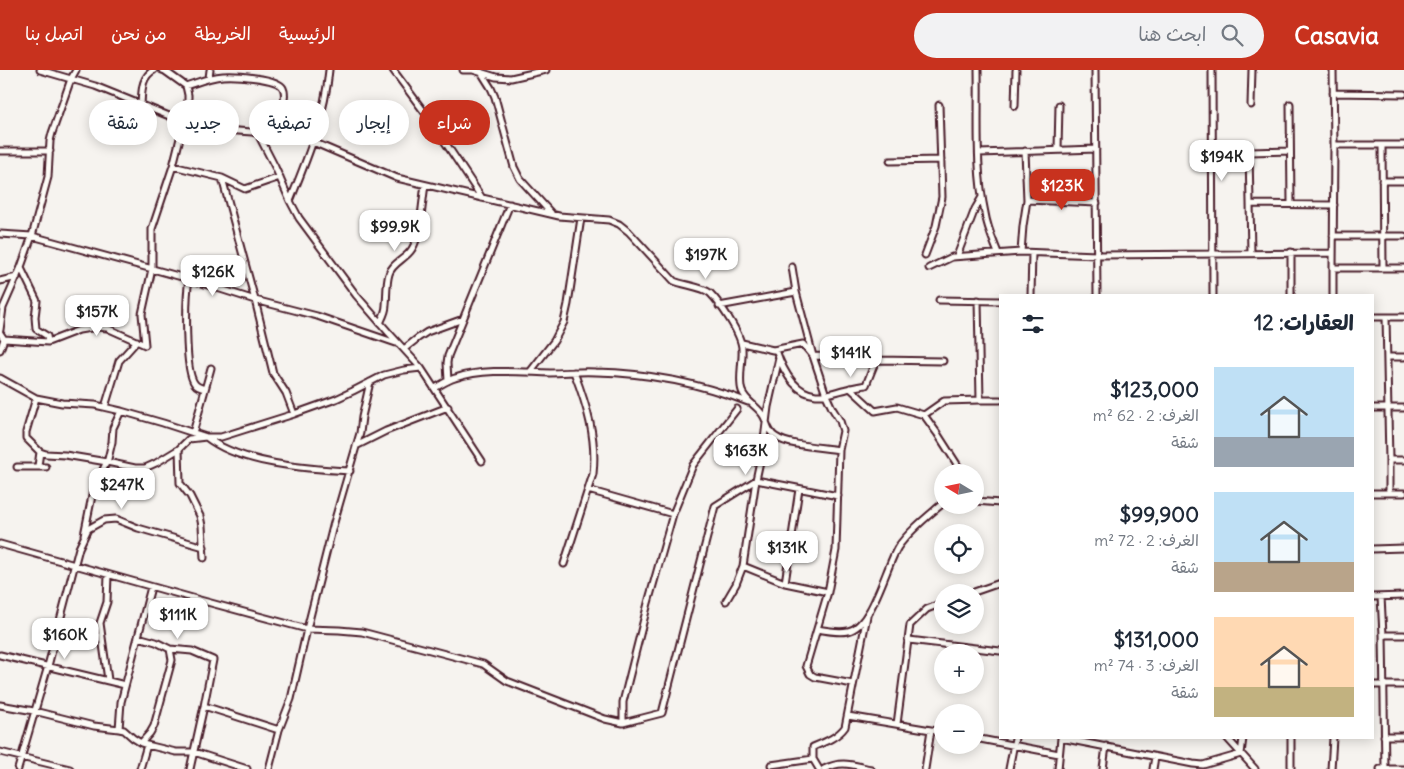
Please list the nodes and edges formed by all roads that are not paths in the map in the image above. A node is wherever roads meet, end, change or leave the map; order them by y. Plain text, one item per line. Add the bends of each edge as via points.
1 (40, 70) edge
2 (76, 70) edge
3 (154, 70) edge
4 (162, 70) edge
5 (210, 70) edge
6 (246, 70) edge
7 (329, 70) edge
8 (393, 70) edge
9 (463, 70) edge
10 (546, 70) edge
11 (978, 70) edge
12 (1016, 70) edge
13 (1095, 70) edge
14 (1212, 70) edge
15 (1252, 70) edge
16 (1333, 70) edge
17 (481, 72) junction
18 (245, 77) junction
19 (71, 78) junction
20 (209, 78) junction
21 (186, 86) junction
22 (1333, 93) junction
23 (1404, 94) edge
24 (129, 100) edge
25 (142, 100) edge
26 (188, 100) edge
27 (282, 100) edge
28 (324, 100) edge
29 (1290, 104) dead end
30 (939, 105) dead end
31 (1059, 105) dead end
32 (1251, 105) dead end
33 (1015, 106) dead end
34 (178, 145) edge
35 (264, 145) edge
36 (312, 145) edge
37 (320, 145) edge
38 (1334, 145) junction
39 (1382, 145) junction
40 (1404, 145) edge
41 (1058, 149) junction
42 (1096, 149) junction
43 (0, 151) edge
44 (50, 151) junction
45 (1025, 151) junction
46 (1290, 151) junction
47 (1249, 152) junction
48 (979, 153) junction
49 (1212, 153) junction
50 (941, 160) junction
51 (890, 161) dead end
52 (173, 166) junction
53 (222, 178) junction
54 (280, 178) junction
55 (1382, 181) junction
56 (1404, 181) edge
57 (425, 185) junction
58 (982, 196) junction
59 (482, 198) junction
60 (1027, 200) junction
61 (290, 201) junction
62 (1097, 203) junction
63 (510, 204) junction
64 (1250, 204) junction
65 (1291, 204) junction
66 (1334, 205) junction
67 (551, 213) junction
68 (581, 218) junction
69 (0, 234) edge
70 (32, 236) junction
71 (1333, 236) junction
72 (1382, 236) junction
73 (1404, 236) edge
74 (1021, 252) junction
75 (1291, 252) junction
76 (1333, 252) junction
77 (998, 253) junction
78 (1250, 253) junction
79 (1032, 254) junction
80 (1212, 254) junction
81 (925, 255) dead end
82 (1097, 255) junction
83 (957, 256) junction
84 (792, 266) dead end
85 (21, 268) junction
86 (929, 268) dead end
87 (1333, 268) junction
88 (1383, 268) junction
89 (1404, 268) edge
90 (152, 269) junction
91 (17, 277) junction
92 (189, 279) junction
93 (0, 282) edge
94 (796, 292) junction
95 (1031, 294) edge
96 (1097, 294) edge
97 (1213, 294) edge
98 (1291, 294) edge
99 (1333, 294) edge
100 (255, 300) junction
101 (939, 300) dead end
102 (978, 300) junction
103 (999, 301) edge
104 (720, 306) junction
105 (1374, 317) edge
106 (1386, 317) junction
107 (1404, 317) edge
108 (464, 319) junction
109 (380, 323) junction
110 (0, 332) edge
111 (4, 339) junction
112 (137, 341) junction
113 (48, 342) junction
114 (742, 343) junction
115 (399, 344) junction
116 (404, 349) junction
117 (0, 350) edge
118 (776, 350) junction
119 (813, 356) junction
120 (1387, 357) junction
121 (1404, 357) edge
122 (779, 358) junction
123 (876, 360) junction
124 (943, 361) dead end
125 (211, 368) dead end
126 (421, 368) junction
127 (530, 372) junction
128 (574, 372) junction
129 (0, 378) edge
130 (448, 381) junction
131 (370, 382) junction
132 (435, 388) junction
133 (850, 388) junction
134 (205, 389) junction
135 (826, 395) junction
136 (36, 398) junction
137 (980, 400) junction
138 (999, 400) edge
139 (750, 403) junction
140 (105, 407) junction
141 (448, 408) junction
142 (1374, 408) edge
143 (1387, 408) junction
144 (1404, 408) edge
145 (736, 409) dead end
146 (121, 411) junction
147 (294, 414) junction
148 (924, 415) junction
149 (766, 424) junction
150 (193, 433) junction
151 (206, 437) junction
152 (356, 446) junction
153 (179, 449) junction
154 (839, 450) junction
155 (40, 452) junction
156 (1389, 460) junction
157 (1404, 460) edge
158 (482, 461) dead end
159 (107, 462) junction
160 (957, 464) edge
161 (38, 466) junction
162 (17, 467) dead end
163 (46, 467) dead end
164 (350, 471) junction
165 (756, 480) junction
166 (800, 489) junction
167 (588, 490) junction
168 (1374, 493) edge
169 (1389, 493) junction
170 (1404, 493) edge
171 (838, 496) junction
172 (984, 502) edge
173 (999, 503) edge
174 (934, 511) edge
175 (674, 514) junction
176 (84, 535) junction
177 (0, 544) edge
178 (204, 547) junction
179 (1404, 548) edge
180 (1374, 549) edge
181 (204, 558) dead end
182 (564, 564) dead end
183 (75, 566) junction
184 (743, 566) junction
185 (108, 575) junction
186 (785, 583) junction
187 (999, 583) edge
188 (151, 587) junction
189 (984, 589) edge
190 (828, 592) junction
191 (1404, 596) edge
192 (1374, 597) edge
193 (1381, 597) junction
194 (726, 601) dead end
195 (934, 606) edge
196 (867, 615) junction
197 (307, 629) junction
198 (818, 629) junction
199 (1383, 635) junction
200 (1404, 635) edge
201 (138, 637) junction
202 (909, 640) junction
203 (170, 649) junction
204 (999, 651) edge
205 (0, 655) edge
206 (48, 666) junction
207 (108, 680) junction
208 (853, 684) junction
209 (125, 685) junction
210 (1374, 685) edge
211 (1384, 685) junction
212 (1404, 685) edge
213 (0, 705) edge
214 (204, 706) junction
215 (34, 711) junction
216 (848, 716) junction
217 (623, 723) junction
218 (897, 724) junction
219 (119, 729) junction
220 (279, 730) junction
221 (931, 730) junction
222 (934, 731) edge
223 (1384, 736) junction
224 (1404, 736) edge
225 (1015, 739) edge
226 (1061, 739) edge
227 (1067, 739) edge
228 (1228, 739) edge
229 (1243, 739) edge
230 (1290, 739) edge
231 (1333, 739) edge
232 (984, 740) edge
233 (141, 743) junction
234 (147, 745) junction
235 (1013, 746) junction
236 (1106, 746) junction
237 (0, 752) edge
238 (194, 752) junction
239 (1059, 754) junction
240 (1241, 754) junction
241 (21, 757) junction
242 (1155, 757) junction
243 (813, 759) junction
244 (771, 765) dead end
245 (1202, 767) edge
246 (59, 768) edge
247 (18, 769) edge
248 (70, 769) edge
249 (140, 769) edge
250 (190, 769) edge
251 (247, 769) edge
252 (268, 769) edge
253 (819, 769) edge
254 (824, 769) edge
255 (871, 769) edge
256 (925, 769) edge
257 (1009, 769) edge
258 (1058, 769) edge
259 (1103, 769) edge
260 (1153, 769) edge
261 (1255, 769) edge
262 (1291, 769) edge
263 (1331, 769) edge
264 (1380, 769) edge
265 (1385, 769) edge
266 (1404, 769) edge

1 - 19 street
2 - 19 street
3 - 25 street via 144,79
4 - 21 street
5 - 20 street
6 - 18 street
7 - 28 street
8 - 59 street
9 - 17 street
10 - 17 street via 511,78
11 - 48 street
12 - 33 street
13 - 42 street
14 - 49 street
15 - 32 street
16 - 22 street
17 - 67 street via 495,97 514,167 520,179
18 - 20 street
18 - 27 street via 278,83 284,92
19 - 24 street
19 - 44 street via 52,133
20 - 21 street
21 - 26 street
22 - 23 street
22 - 38 street
29 - 46 street
30 - 50 street
31 - 41 street
34 - 52 street
35 - 54 street
36 - 61 street
37 - 57 street via 397,178
38 - 39 street
38 - 66 street
39 - 40 street
39 - 55 street
41 - 42 street
41 - 45 street
42 - 62 street
43 - 44 street
44 - 70 street via 48,177
45 - 48 street
45 - 60 street
46 - 47 street
46 - 65 street
47 - 49 street
47 - 64 street
48 - 58 street
49 - 80 street
50 - 51 street
50 - 81 street via 940,211
52 - 53 street
52 - 90 street via 152,228
53 - 54 street via 245,188
53 - 100 street
54 - 61 street
55 - 56 street
55 - 72 street
57 - 59 street
57 - 109 street via 417,238 412,249 390,272 386,306
58 - 77 street
58 - 83 street
59 - 63 street
60 - 62 street
60 - 74 street
61 - 109 street via 299,218
62 - 82 street
63 - 67 street
63 - 108 street
64 - 65 street
64 - 78 street
65 - 66 street
66 - 71 street
67 - 68 street
68 - 104 street via 603,219 618,224 674,281 706,291
68 - 127 street via 564,322
69 - 70 street
70 - 85 street
70 - 90 street
71 - 72 street
71 - 76 street
72 - 73 street
72 - 88 street
74 - 77 street
74 - 79 street
75 - 76 street
75 - 78 street
75 - 98 street
76 - 87 street
77 - 83 street
78 - 80 street
79 - 82 street
79 - 95 street
80 - 82 street
80 - 97 street
82 - 96 street
83 - 86 street
84 - 94 street
85 - 91 street
85 - 113 street via 37,301 36,329 47,336
87 - 88 street
87 - 99 street
88 - 89 street
90 - 92 street
90 - 112 street via 142,314 145,344
91 - 93 street
91 - 110 street via 3,308
92 - 100 street
92 - 134 street via 186,308 189,360 193,381
94 - 104 street
94 - 119 street
100 - 115 street via 303,312
100 - 147 street via 273,373
101 - 102 street
102 - 103 street
102 - 137 street
104 - 114 street
105 - 106 street
106 - 107 street
106 - 120 street
108 - 116 street via 427,332
108 - 130 street via 448,356
109 - 115 street
110 - 111 street
111 - 113 street
111 - 117 street
112 - 113 street via 97,327
112 - 140 street via 118,361
114 - 118 street
114 - 139 street via 741,388
115 - 116 street
116 - 126 street
118 - 119 street via 803,344
118 - 122 street
119 - 123 street
119 - 135 street
120 - 121 street
120 - 143 street
122 - 135 street via 789,377 802,390
122 - 149 street
123 - 124 street
123 - 133 street via 866,385
125 - 134 street
126 - 131 street via 394,372
126 - 132 street
127 - 128 street
127 - 130 street via 480,373
128 - 139 street via 672,380 712,389
128 - 167 street via 586,401 594,442 593,474
129 - 136 street
130 - 132 street
131 - 147 street
131 - 152 street
132 - 141 street
133 - 135 street
133 - 148 street via 875,411 897,407
134 - 150 street
135 - 154 street via 842,425
136 - 140 street
136 - 155 street via 26,438
137 - 138 street
137 - 148 street via 944,402
139 - 149 street
140 - 146 street
141 - 152 street
141 - 158 street
142 - 143 street
143 - 144 street
143 - 156 street
145 - 175 street via 694,465
146 - 150 street
146 - 159 street via 113,428
147 - 151 street via 229,435
148 - 160 street
149 - 154 street via 770,432 782,440
149 - 165 street
150 - 151 street
151 - 153 street via 189,439
151 - 164 street via 222,447 252,457 307,468
152 - 164 street
153 - 159 street via 145,468
153 - 178 street via 180,483 200,516
154 - 171 street
155 - 159 street
155 - 161 street
156 - 157 street
156 - 169 street
159 - 176 street via 93,491
161 - 162 street
161 - 163 street
164 - 197 street
165 - 166 street
165 - 184 street
165 - 217 street via 716,506 662,713
166 - 171 street
166 - 186 street
167 - 175 street
167 - 182 street
168 - 169 street
169 - 170 street
171 - 190 street via 836,550
172 - 173 street
174 - 196 street via 899,546
175 - 217 street via 623,702
176 - 178 street via 104,520 116,519
176 - 183 street
177 - 183 street
178 - 181 street
179 - 180 street
183 - 185 street
183 - 206 street
184 - 186 street
184 - 194 street
185 - 188 street
185 - 207 street via 107,602 100,623
186 - 190 street
187 - 189 street
188 - 197 street
188 - 201 street
190 - 198 street
191 - 193 street
192 - 193 street
193 - 199 street
195 - 202 street via 910,625
196 - 198 street via 850,631
196 - 208 street
197 - 217 street via 362,632 483,664 507,681
197 - 220 street via 291,699
198 - 208 street via 806,663 808,672 815,678
199 - 200 street
199 - 211 street
201 - 203 street
201 - 209 street
202 - 204 street
202 - 218 street
203 - 214 street via 192,651 213,660
203 - 233 street via 172,660 154,726
205 - 206 street
206 - 207 street
206 - 215 street
207 - 209 street
208 - 216 street
209 - 219 street
210 - 211 street
211 - 212 street
211 - 223 street
213 - 215 street
214 - 220 street
214 - 238 street
215 - 219 street
215 - 241 street
216 - 218 street
216 - 243 street via 841,732 813,747
218 - 221 street
219 - 233 street
220 - 252 street
221 - 222 street
221 - 256 street
223 - 224 street
223 - 265 street
225 - 235 street
226 - 239 street
227 - 236 street
228 - 240 street
229 - 240 street
230 - 262 street
231 - 263 street
232 - 235 street
233 - 234 street
234 - 238 street via 176,752
234 - 249 street
235 - 239 street
235 - 257 street
236 - 242 street
236 - 259 street
237 - 241 street
238 - 250 street
238 - 251 street
239 - 258 street
240 - 245 street
240 - 261 street
241 - 246 street
241 - 247 street
242 - 245 street
242 - 260 street
243 - 244 street
243 - 253 street
246 - 248 street
254 - 255 street via 834,764
264 - 265 street
265 - 266 street

